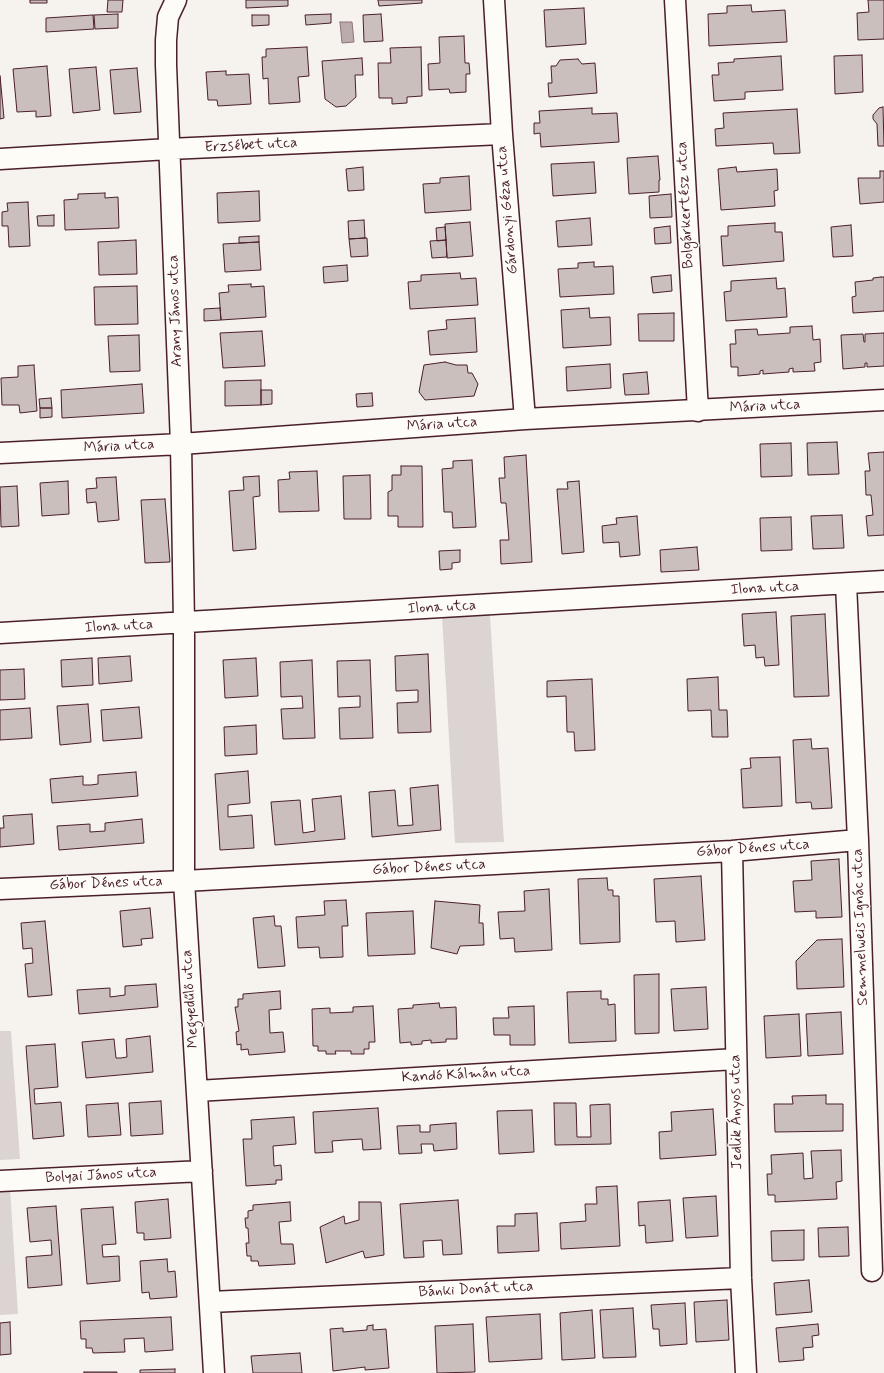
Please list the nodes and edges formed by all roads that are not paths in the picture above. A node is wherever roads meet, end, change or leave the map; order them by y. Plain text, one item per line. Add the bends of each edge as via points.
1 (176, 0) edge
2 (494, 0) edge
3 (675, 0) edge
4 (502, 134) junction
5 (169, 149) junction
6 (0, 159) edge
7 (884, 400) edge
8 (698, 411) junction
9 (525, 419) junction
10 (181, 444) junction
11 (0, 453) edge
12 (884, 581) edge
13 (846, 584) junction
14 (184, 624) junction
15 (0, 634) edge
16 (858, 840) junction
17 (732, 851) junction
18 (184, 881) junction
19 (0, 889) edge
20 (736, 1059) junction
21 (197, 1091) junction
22 (202, 1171) junction
23 (0, 1181) edge
24 (872, 1271) dead end
25 (741, 1278) junction
26 (210, 1302) junction
27 (214, 1373) edge
28 (746, 1373) edge

1 - 5 street, Arany János utca via 168,17 166,40
2 - 4 street, Gárdonyi Géza utca
3 - 8 street, Bolgárkertész utca
4 - 5 street, Erzsébet utca
4 - 9 street, Gárdonyi Géza utca
5 - 6 street, Erzsébet utca
5 - 10 street, Arany János utca
7 - 8 street, Mária utca
8 - 9 street, Mária utca
9 - 10 street, Mária utca
10 - 11 street, Mária utca
10 - 14 street, Arany János utca
12 - 13 street, Ilona utca
13 - 14 street, Ilona utca
13 - 16 street, Semmelweis Ignác utca
14 - 15 street, Ilona utca
14 - 18 street, Megyedűlő utca
16 - 17 street, Gábor Dénes utca
16 - 24 street, Semmelweis Ignác utca
17 - 18 street, Gábor Dénes utca
17 - 20 street, Jedlik Ányos utca
18 - 19 street, Gábor Dénes utca
18 - 21 street, Megyedűlő utca
20 - 21 street, Kandó Kálmán utca
20 - 25 street, Jedlik Ányos utca
21 - 22 street, Megyedűlő utca
22 - 23 street, Bolyai János utca
22 - 26 street, Megyedűlő utca
25 - 26 street, Bánki Donát utca
25 - 28 street, Jedlik Ányos utca
26 - 27 street, Megyedűlő utca

